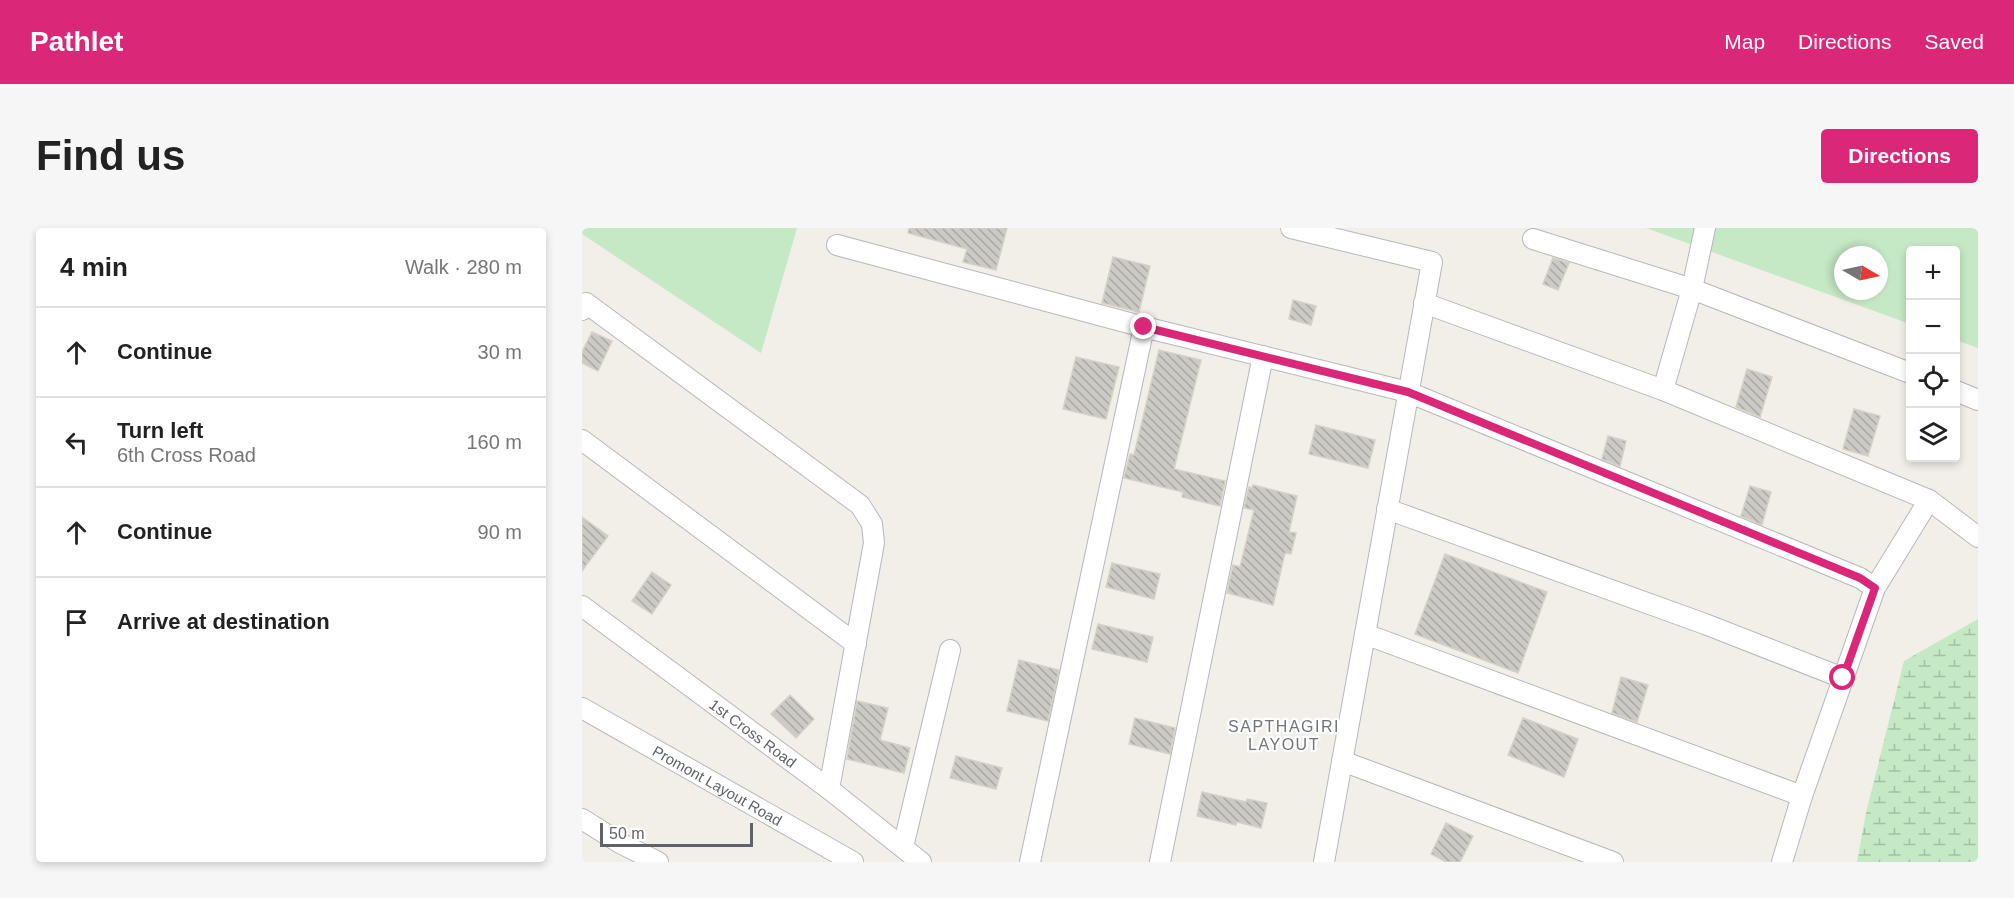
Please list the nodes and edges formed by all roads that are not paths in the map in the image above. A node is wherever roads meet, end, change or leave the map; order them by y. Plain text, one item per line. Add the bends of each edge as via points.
1 (1291, 228) edge
2 (1705, 228) edge
3 (1533, 239) dead end
4 (837, 245) dead end
5 (1692, 289) junction
6 (1424, 303) junction
7 (582, 310) edge
8 (1144, 327) junction
9 (1263, 356) junction
10 (1906, 371) edge
11 (1663, 390) junction
12 (1408, 392) junction
13 (1960, 393) edge
14 (1978, 400) edge
15 (582, 440) edge
16 (1929, 500) junction
17 (1387, 509) junction
18 (1978, 537) edge
19 (1875, 588) junction
20 (582, 606) edge
21 (1365, 634) junction
22 (856, 644) junction
23 (950, 650) dead end
24 (1843, 678) junction
25 (582, 708) edge
26 (1342, 760) junction
27 (829, 789) junction
28 (1802, 796) junction
29 (582, 819) edge
30 (903, 847) junction
31 (658, 862) edge
32 (853, 862) edge
33 (921, 862) edge
34 (1030, 862) edge
35 (1160, 862) edge
36 (1324, 862) edge
37 (1613, 862) edge
38 (1782, 862) edge

1 - 6 street via 1432,262
2 - 5 street
3 - 5 street
4 - 8 street
5 - 10 street
5 - 11 street
6 - 11 street
6 - 12 street
7 - 22 street via 586,303 860,505 872,524 874,543
8 - 9 street
8 - 34 street
9 - 12 street
9 - 35 street
11 - 16 street
12 - 17 street
12 - 19 street
13 - 14 street
15 - 22 street
16 - 18 street
16 - 19 street
17 - 21 street
17 - 24 street
19 - 24 street
20 - 27 street, 1st Cross Road
21 - 26 street
21 - 28 street
22 - 27 street
23 - 30 street
24 - 28 street
25 - 32 street, Promont Layout Road
26 - 36 street
26 - 37 street
27 - 30 street, 1st Cross Road
28 - 38 street
29 - 31 street
30 - 33 street, 1st Cross Road

